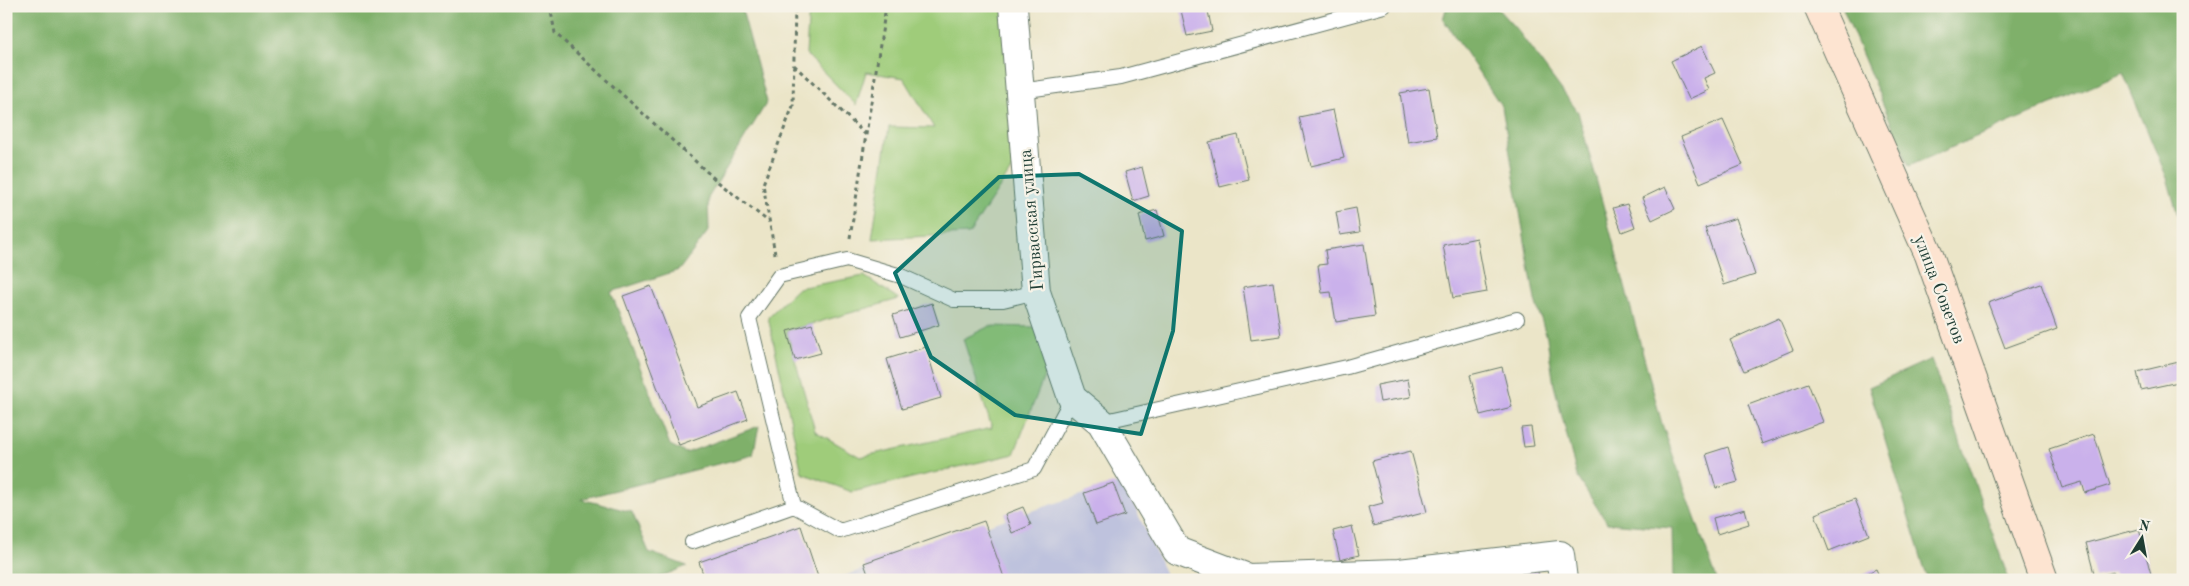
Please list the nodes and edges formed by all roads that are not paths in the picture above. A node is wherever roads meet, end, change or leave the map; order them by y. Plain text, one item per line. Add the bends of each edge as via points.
1 (1013, 6) edge
2 (1384, 6) edge
3 (1818, 6) edge
4 (1020, 91) junction
5 (1036, 292) junction
6 (1516, 319) dead end
7 (1072, 398) junction
8 (1101, 422) junction
9 (794, 506) junction
10 (692, 542) dead end
11 (1562, 580) edge
12 (2044, 580) edge

1 - 4 street, Гирвасская улица
2 - 4 lane via 1121,76
3 - 12 main road, улица Советов via 1929,255
4 - 5 street, Гирвасская улица
5 - 7 street, Гирвасская улица
5 - 9 lane via 1003,300 954,300 901,276 847,260 779,276 749,318
6 - 8 lane via 1347,367
7 - 8 street
7 - 9 lane via 1034,468 840,531
8 - 11 street via 1177,550 1248,578 1400,573 1560,555
9 - 10 lane

